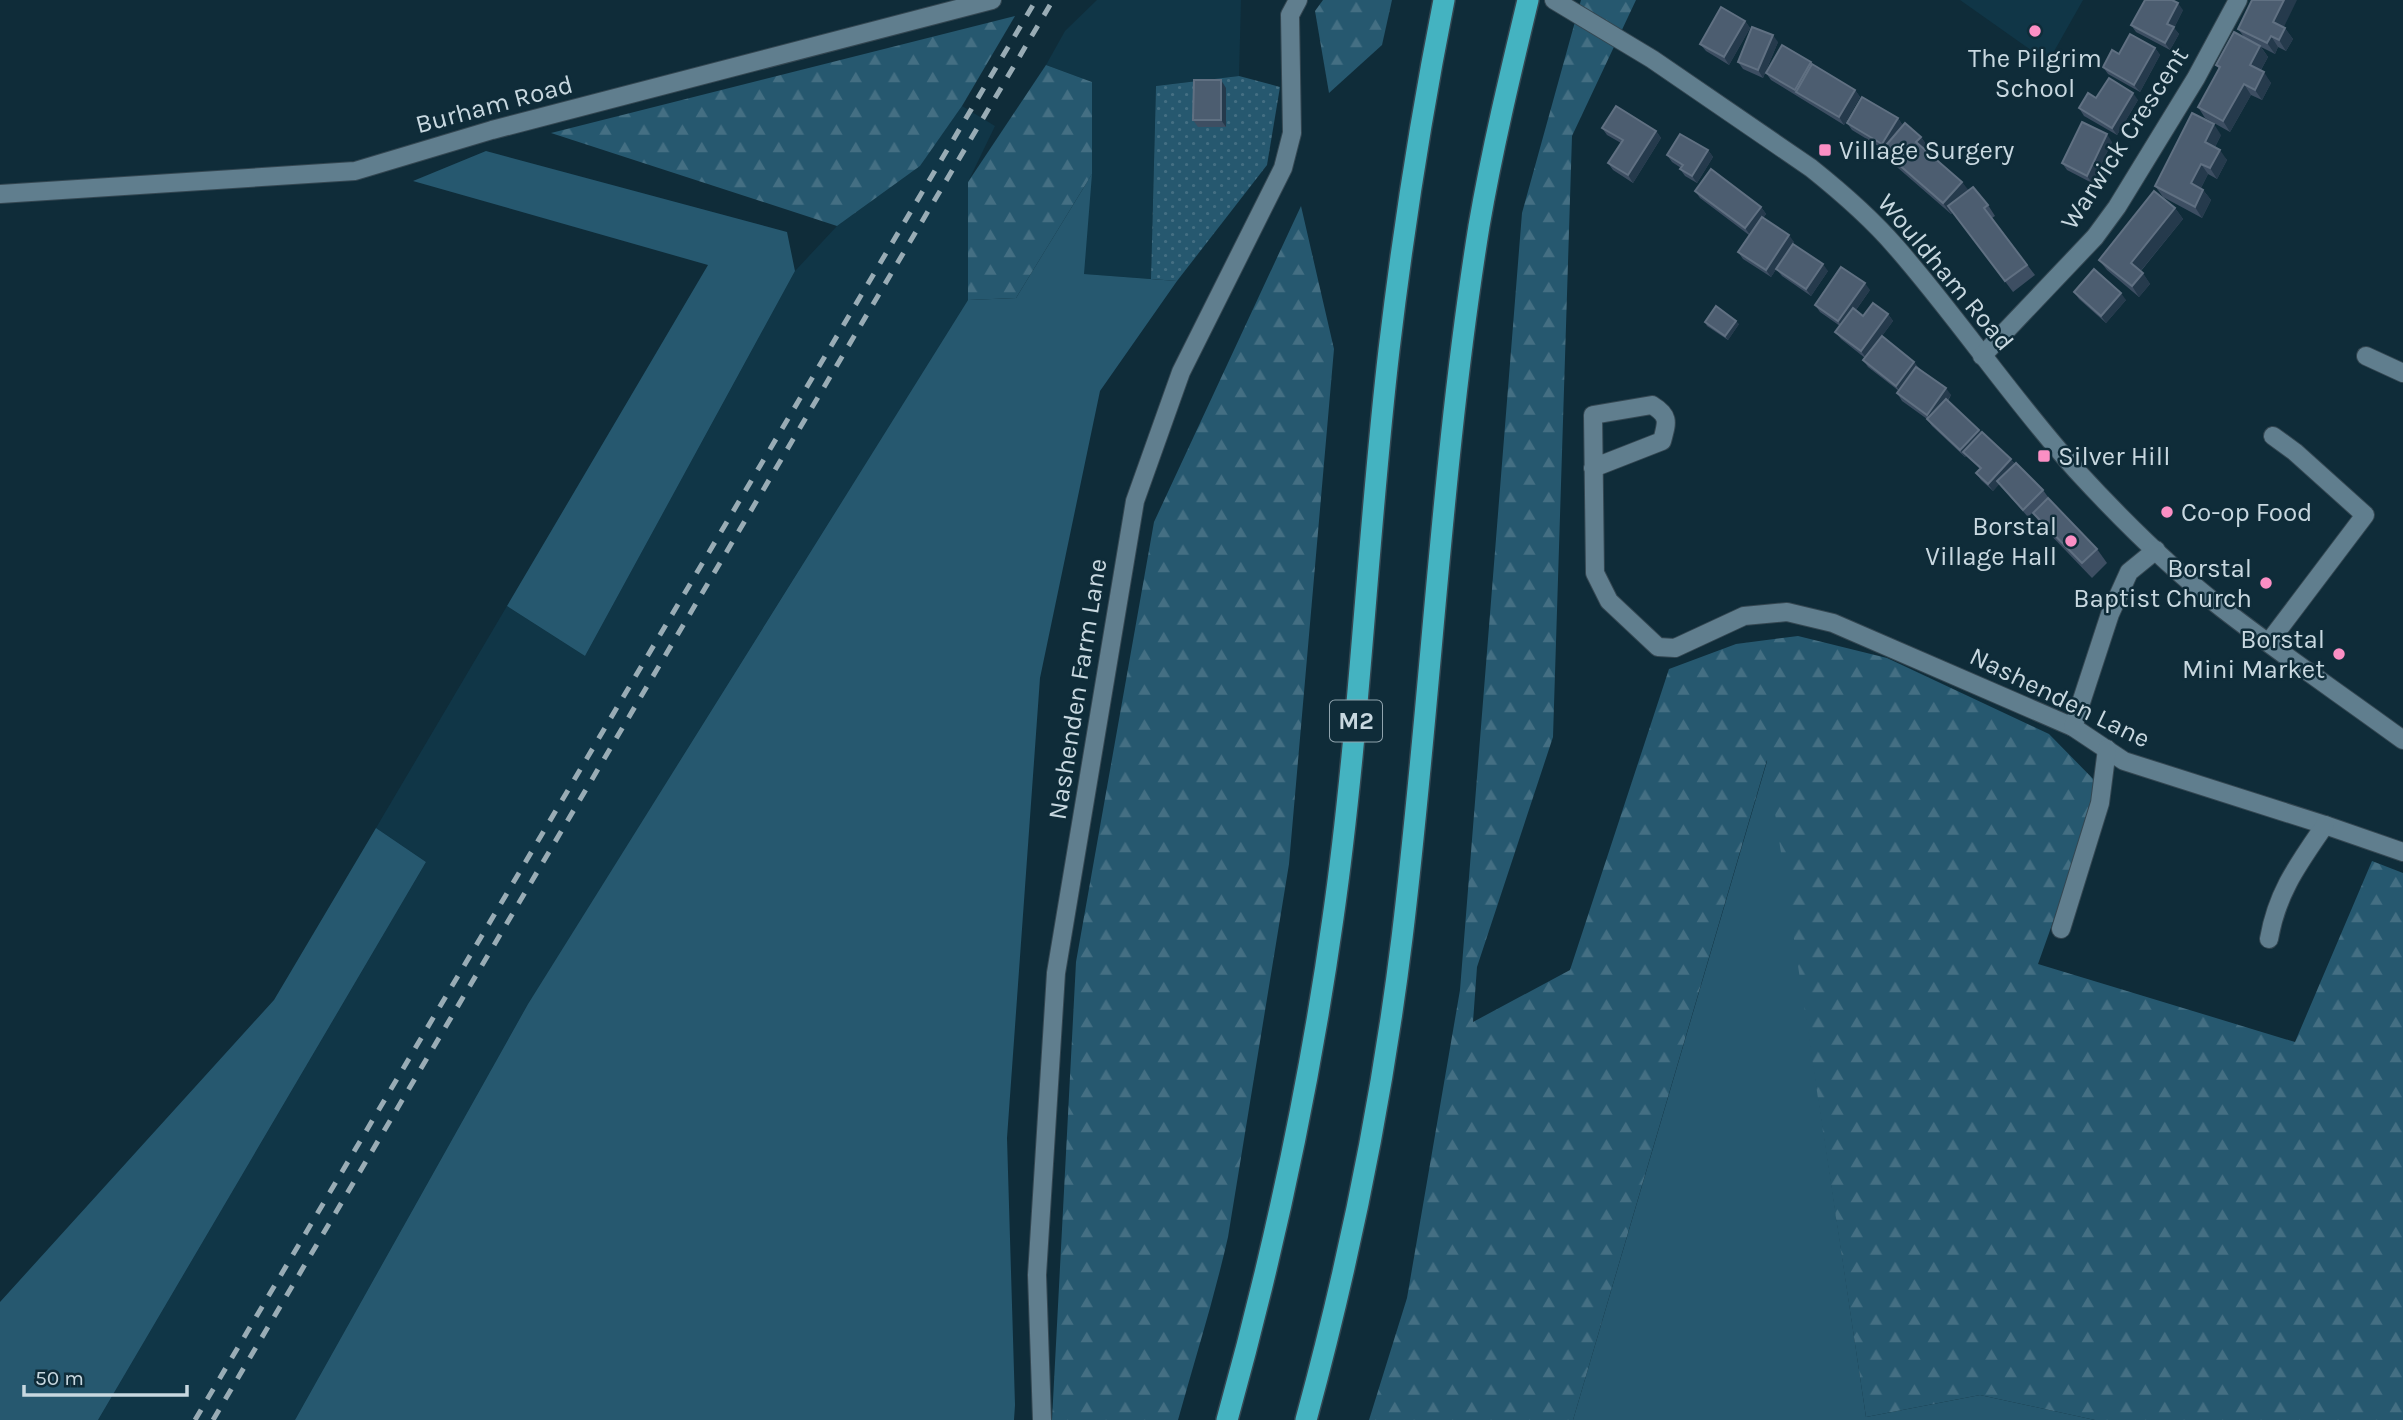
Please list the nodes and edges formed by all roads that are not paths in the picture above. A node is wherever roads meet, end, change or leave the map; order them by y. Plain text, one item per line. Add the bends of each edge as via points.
1 (992, 0) edge
2 (1298, 0) edge
3 (1528, 0) edge
4 (1554, 0) edge
5 (2238, 0) edge
6 (1443, 7) edge
7 (0, 194) edge
8 (1982, 356) junction
9 (2366, 356) dead end
10 (2403, 373) edge
11 (2273, 436) dead end
12 (1593, 468) junction
13 (2156, 550) junction
14 (2269, 642) junction
15 (2073, 727) junction
16 (2403, 740) edge
17 (2107, 749) junction
18 (2326, 825) junction
19 (2403, 852) edge
20 (2061, 929) dead end
21 (2269, 939) dead end
22 (1042, 1420) edge
23 (1227, 1420) edge
24 (1306, 1420) edge

1 - 7 street, Burham Road via 355,170
2 - 22 street, Nashenden Farm Lane via 1290,15 1292,133 1283,168 1181,372 1135,501 1056,973 1037,1275
3 - 24 highway via 1479,226 1459,372 1402,940 1375,1116 1341,1287
4 - 8 street, Wouldham Road via 1652,59 1833,186 1896,247
5 - 8 street, Warwick Crescent via 2117,207 2095,237
6 - 23 highway, M2 via 1416,146 1389,352 1354,748 1334,916 1298,1129 1258,1309
8 - 13 street, Wouldham Road via 2076,470
9 - 10 street
11 - 14 street via 2365,515
12 - 12 street via 1593,415 1652,405 1663,412 1667,424 1662,441
12 - 15 street, Nashenden Lane via 1595,573 1609,601 1658,647 1675,648 1744,616 1798,614 1833,623
13 - 14 street, Wouldham Road via 2223,610
13 - 15 street via 2129,572 2110,614
14 - 16 street, Wouldham Road
15 - 17 street, Nashenden Lane
17 - 18 street, Nashenden Lane via 2124,761
17 - 20 street via 2100,803
18 - 19 street, Nashenden Lane
18 - 21 street via 2290,876

